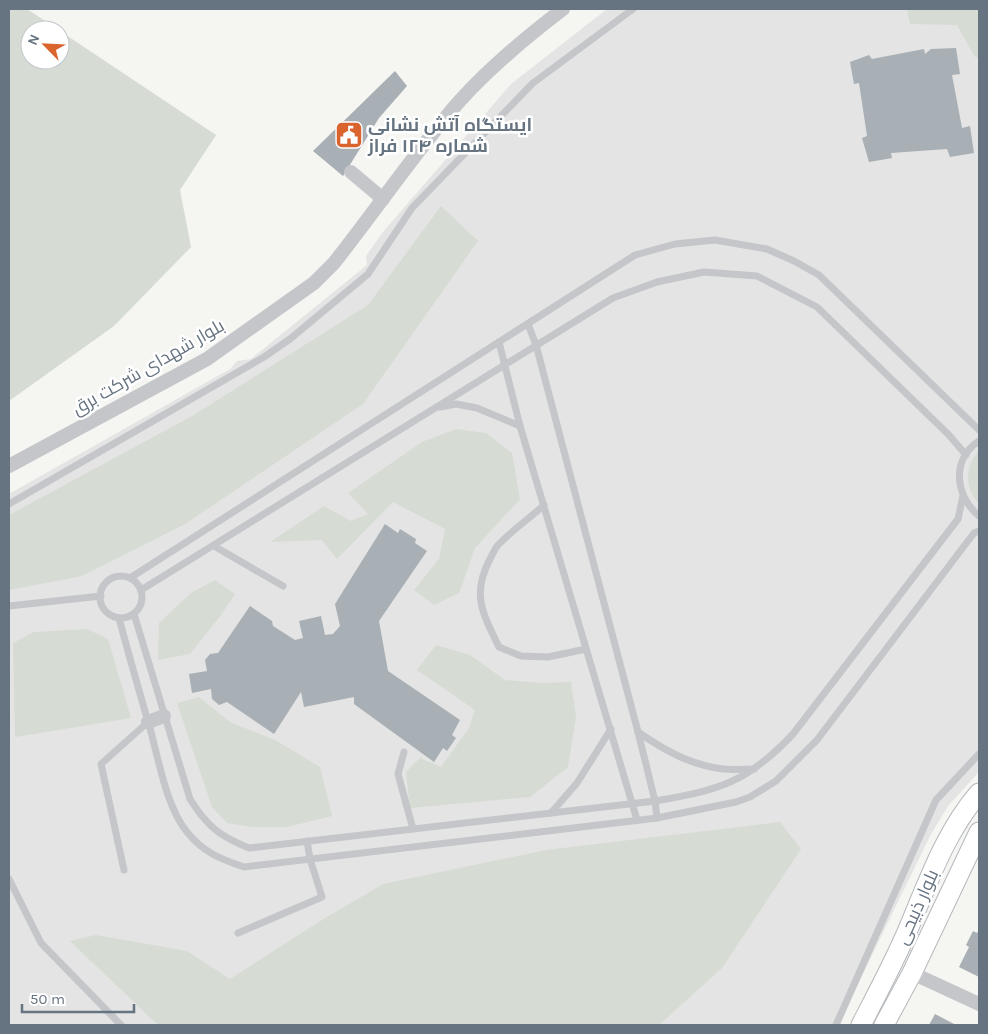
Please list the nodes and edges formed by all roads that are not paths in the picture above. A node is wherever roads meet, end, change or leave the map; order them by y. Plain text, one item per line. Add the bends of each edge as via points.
1 (564, 9) edge
2 (633, 9) edge
3 (351, 172) dead end
4 (383, 199) junction
5 (528, 324) junction
6 (499, 342) junction
7 (536, 345) junction
8 (504, 365) junction
9 (437, 407) junction
10 (520, 426) junction
11 (979, 430) edge
12 (979, 441) edge
13 (966, 455) junction
14 (9, 466) edge
15 (963, 496) junction
16 (9, 504) edge
17 (544, 505) junction
18 (979, 516) edge
19 (979, 531) edge
20 (214, 546) junction
21 (130, 578) junction
22 (283, 586) dead end
23 (141, 590) junction
24 (101, 596) junction
25 (9, 606) edge
26 (134, 614) junction
27 (119, 618) junction
28 (586, 648) junction
29 (164, 716) junction
30 (148, 722) junction
31 (611, 729) junction
32 (638, 732) junction
33 (404, 752) dead end
34 (979, 754) edge
35 (754, 769) junction
36 (979, 793) edge
37 (655, 800) junction
38 (631, 803) junction
39 (551, 813) junction
40 (657, 818) junction
41 (637, 820) junction
42 (413, 829) junction
43 (979, 832) edge
44 (307, 841) junction
45 (310, 859) junction
46 (124, 870) dead end
47 (9, 879) edge
48 (238, 934) dead end
49 (912, 973) junction
50 (979, 1004) edge
51 (121, 1025) edge
52 (836, 1025) edge
53 (861, 1025) edge
54 (884, 1025) edge

1 - 4 street, بلوار شهدای شرکت برق via 482,77 446,116
2 - 16 lane via 533,83 412,208 368,274 290,339
3 - 4 street
4 - 14 street, بلوار شهدای شرکت برق via 334,263 314,283 259,323 207,359
5 - 6 lane
5 - 7 lane
5 - 11 lane via 635,255 675,244 715,240 767,249 819,275
6 - 8 lane
6 - 21 lane
7 - 8 lane
7 - 13 lane via 613,298 657,282 704,272 757,276 817,307
7 - 32 lane
8 - 9 lane
8 - 10 lane
9 - 10 lane via 456,404 477,408
9 - 20 lane
10 - 17 lane
12 - 13 lane
13 - 15 lane via 960,468 959,483
15 - 18 lane via 970,509
15 - 35 lane via 958,519 793,734
17 - 28 lane
17 - 28 lane via 498,544 484,570 479,586 486,621 500,647 521,656 548,657
19 - 40 lane via 974,533 817,740 776,781 736,802
20 - 22 lane
20 - 23 lane
21 - 23 lane
21 - 24 lane via 111,579 102,589
23 - 26 lane via 142,603
24 - 25 lane
24 - 27 lane via 104,608
26 - 27 lane
26 - 29 lane
27 - 30 lane
28 - 31 lane
29 - 30 street
29 - 44 lane via 190,799 212,828 228,840 249,848
30 - 45 lane via 176,816 200,846 220,859 244,867
30 - 46 lane via 101,764
31 - 38 lane
31 - 39 lane via 577,783
32 - 35 lane via 665,750 696,764 724,769
32 - 37 lane
33 - 42 lane via 398,774
34 - 52 lane via 936,800
35 - 37 lane via 717,788
36 - 53 main road, بلوار ذبیحی via 966,808 943,848 900,949
37 - 38 lane
37 - 40 lane
38 - 39 lane
38 - 41 lane
39 - 42 lane
40 - 41 lane
41 - 45 lane
42 - 44 lane
43 - 49 main road, بلوار ذبیحی
44 - 45 lane
45 - 48 lane via 322,897
47 - 51 lane via 41,943
49 - 50 street
49 - 54 main road, بلوار ذبیحی

